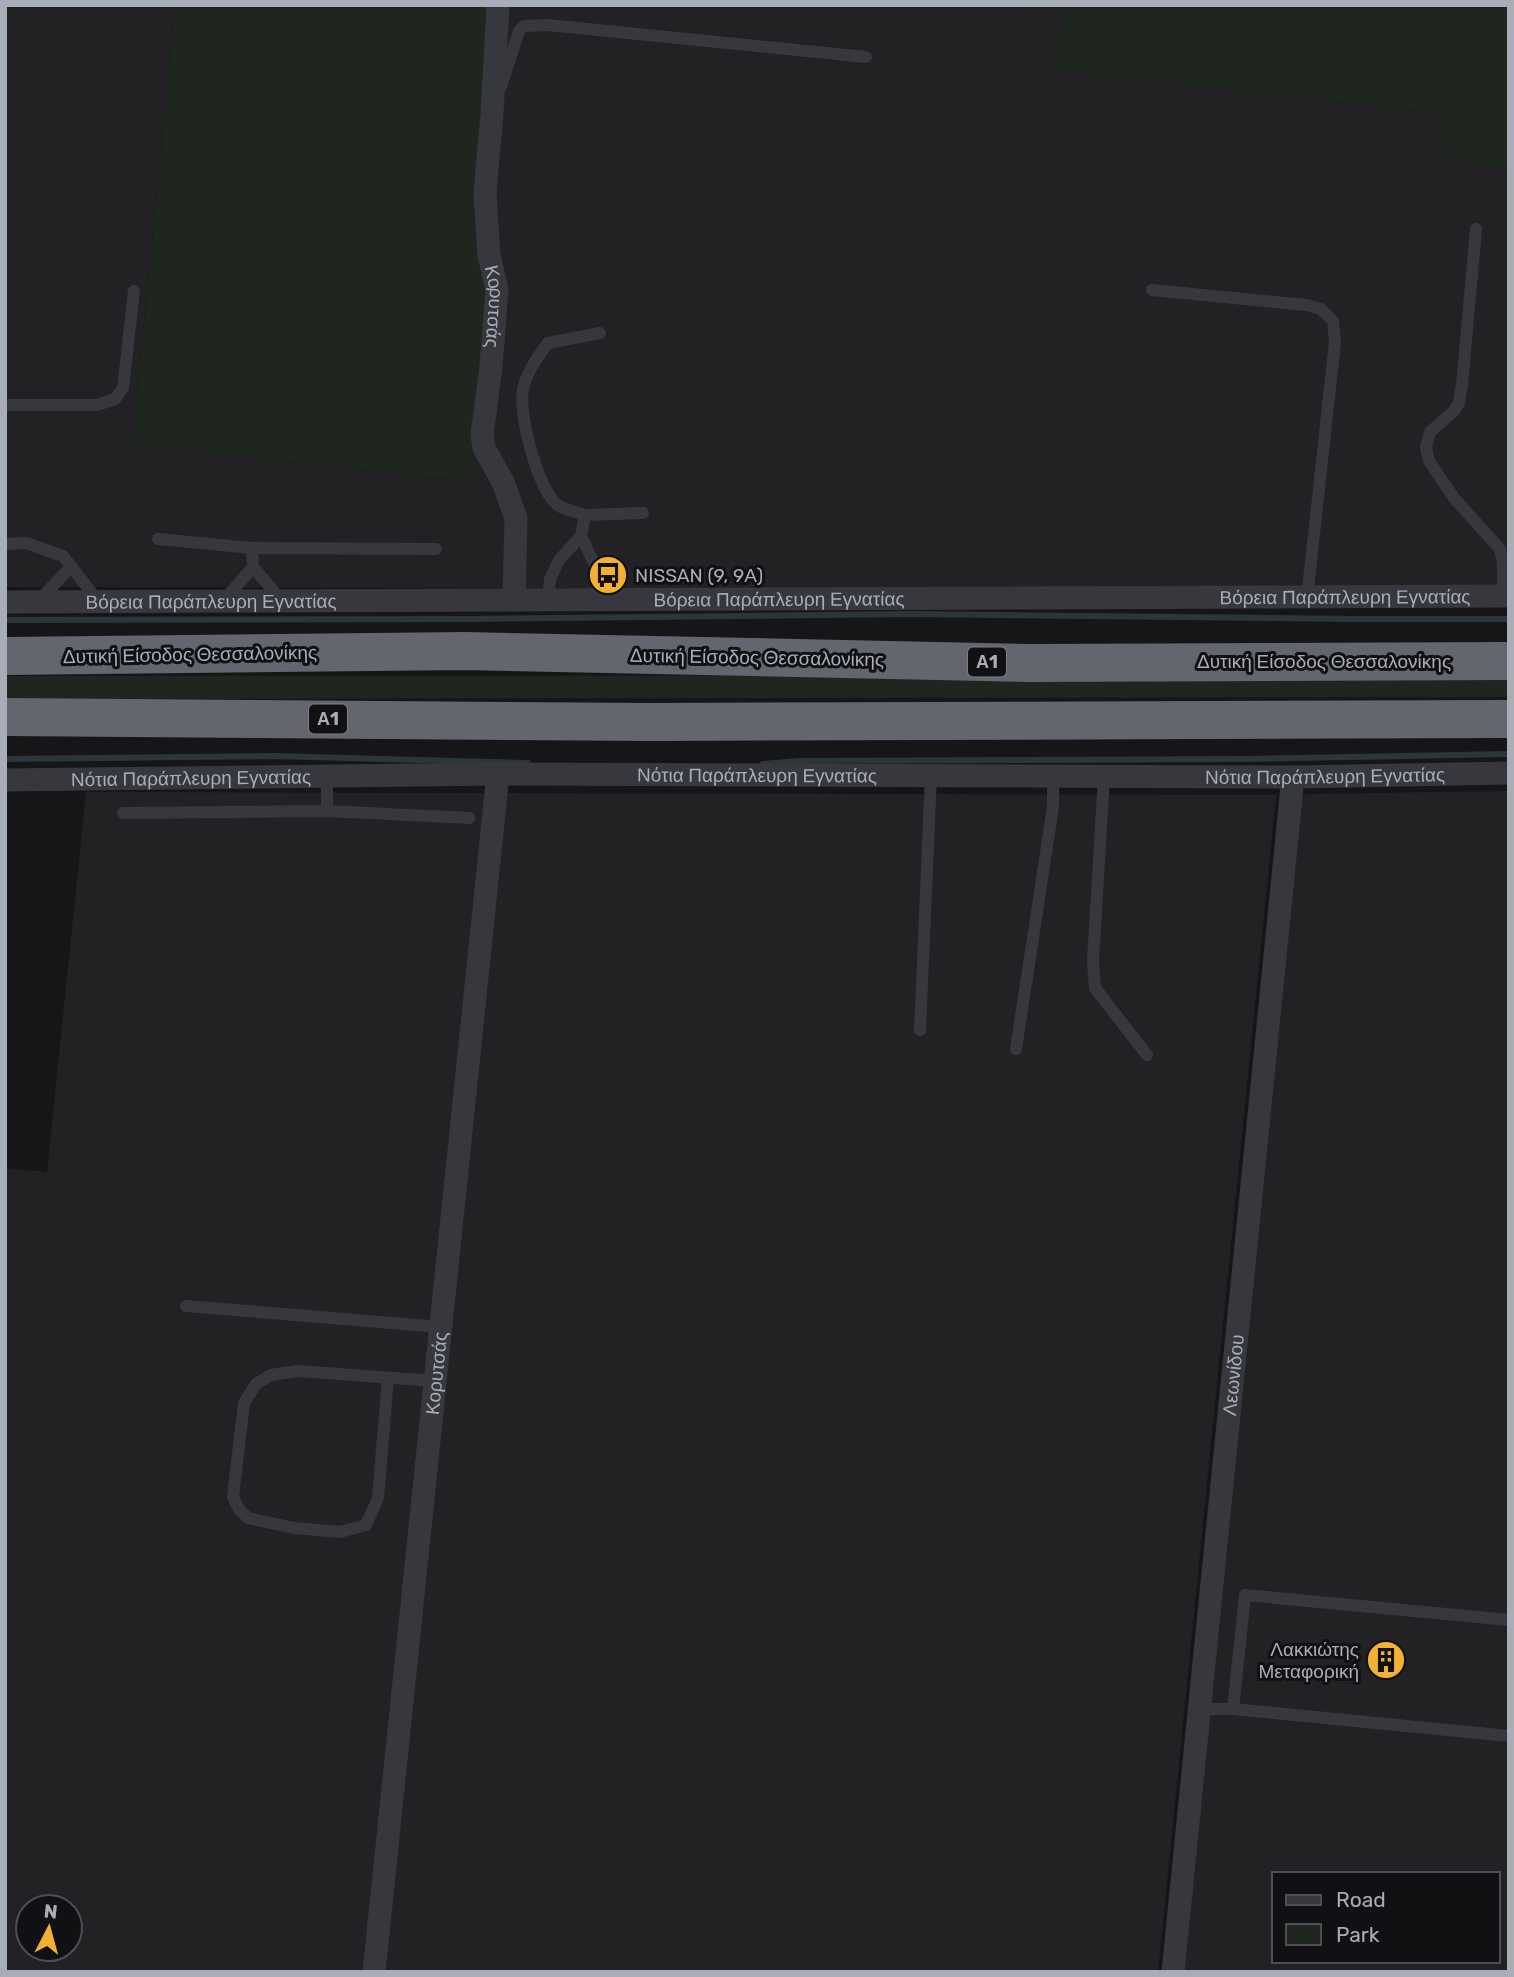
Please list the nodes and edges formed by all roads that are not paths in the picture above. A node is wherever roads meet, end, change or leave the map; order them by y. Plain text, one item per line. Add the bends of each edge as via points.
1 (498, 5) edge
2 (866, 57) dead end
3 (492, 114) junction
4 (1476, 229) dead end
5 (1152, 290) dead end
6 (134, 291) dead end
7 (600, 333) dead end
8 (5, 405) edge
9 (643, 513) dead end
10 (584, 515) junction
11 (581, 536) junction
12 (158, 539) dead end
13 (5, 544) edge
14 (253, 548) junction
15 (436, 549) dead end
16 (1504, 549) edge
17 (71, 567) junction
18 (253, 568) junction
19 (1506, 596) edge
20 (1307, 598) junction
21 (281, 600) junction
22 (514, 600) junction
23 (548, 600) junction
24 (606, 600) junction
25 (38, 601) junction
26 (223, 601) junction
27 (5, 602) edge
28 (98, 602) junction
29 (5, 656) edge
30 (1509, 661) edge
31 (5, 717) edge
32 (1509, 719) edge
33 (1509, 773) edge
34 (498, 774) junction
35 (327, 776) junction
36 (930, 776) junction
37 (1052, 777) junction
38 (1104, 777) junction
39 (1293, 777) junction
40 (5, 780) edge
41 (327, 811) junction
42 (123, 813) dead end
43 (469, 818) dead end
44 (920, 1030) dead end
45 (1016, 1049) dead end
46 (1147, 1055) dead end
47 (186, 1306) dead end
48 (440, 1327) junction
49 (388, 1378) junction
50 (435, 1381) junction
51 (1509, 1620) edge
52 (1201, 1709) junction
53 (1233, 1709) junction
54 (1509, 1736) edge
55 (374, 1972) edge
56 (1173, 1972) edge

1 - 3 street, Κορυτσάς
2 - 3 lane via 524,26
3 - 22 street, Κορυτσάς via 485,193 489,254 497,290 482,435 516,518
4 - 16 lane via 1459,403 1430,432 1426,447 1429,461 1454,498
5 - 20 lane via 1306,305 1321,309 1333,321 1335,342
6 - 8 lane via 123,388 115,400 97,405
7 - 10 lane via 548,344 534,360 522,391 524,424 545,489 558,505
9 - 10 lane
10 - 11 lane
11 - 23 lane via 559,560 550,579
11 - 24 lane
12 - 14 lane
13 - 17 lane via 26,543 63,556
14 - 15 lane
14 - 18 lane
16 - 19 lane
17 - 25 lane
17 - 28 lane
18 - 21 lane
18 - 26 lane
19 - 20 street, Βόρεια Παράπλευρη Εγνατίας
20 - 24 street, Βόρεια Παράπλευρη Εγνατίας
21 - 22 street, Βόρεια Παράπλευρη Εγνατίας
21 - 26 street, Βόρεια Παράπλευρη Εγνατίας
22 - 23 street, Βόρεια Παράπλευρη Εγνατίας
23 - 24 street, Βόρεια Παράπλευρη Εγνατίας
25 - 27 street, Βόρεια Παράπλευρη Εγνατίας
25 - 28 street, Βόρεια Παράπλευρη Εγνατίας
26 - 28 street, Βόρεια Παράπλευρη Εγνατίας
29 - 30 highway, Δυτική Είσοδος Θεσσαλονίκης / Α1 via 465,651 1029,663
31 - 32 highway, Α1 via 650,722
33 - 39 street, Νότια Παράπλευρη Εγνατίας
34 - 35 street, Νότια Παράπλευρη Εγνατίας
34 - 36 street, Νότια Παράπλευρη Εγνατίας
34 - 48 street, Κορυτσάς
35 - 40 street, Νότια Παράπλευρη Εγνατίας
35 - 41 lane
36 - 37 street, Νότια Παράπλευρη Εγνατίας
36 - 44 lane
37 - 38 street, Νότια Παράπλευρη Εγνατίας
37 - 45 lane via 1052,807
38 - 39 street, Νότια Παράπλευρη Εγνατίας
38 - 46 lane via 1095,988
39 - 52 street, Λεωνίδου
41 - 42 lane
41 - 43 lane
47 - 48 lane
48 - 50 street, Κορυτσάς
49 - 49 lane via 378,1498 366,1525 340,1532 293,1528 248,1518 239,1509 233,1497 244,1403 256,1384 271,1375 297,1371
49 - 50 lane
50 - 55 street, Κορυτσάς
51 - 53 lane via 1245,1595
52 - 53 lane
52 - 56 street, Λεωνίδου
53 - 54 lane

